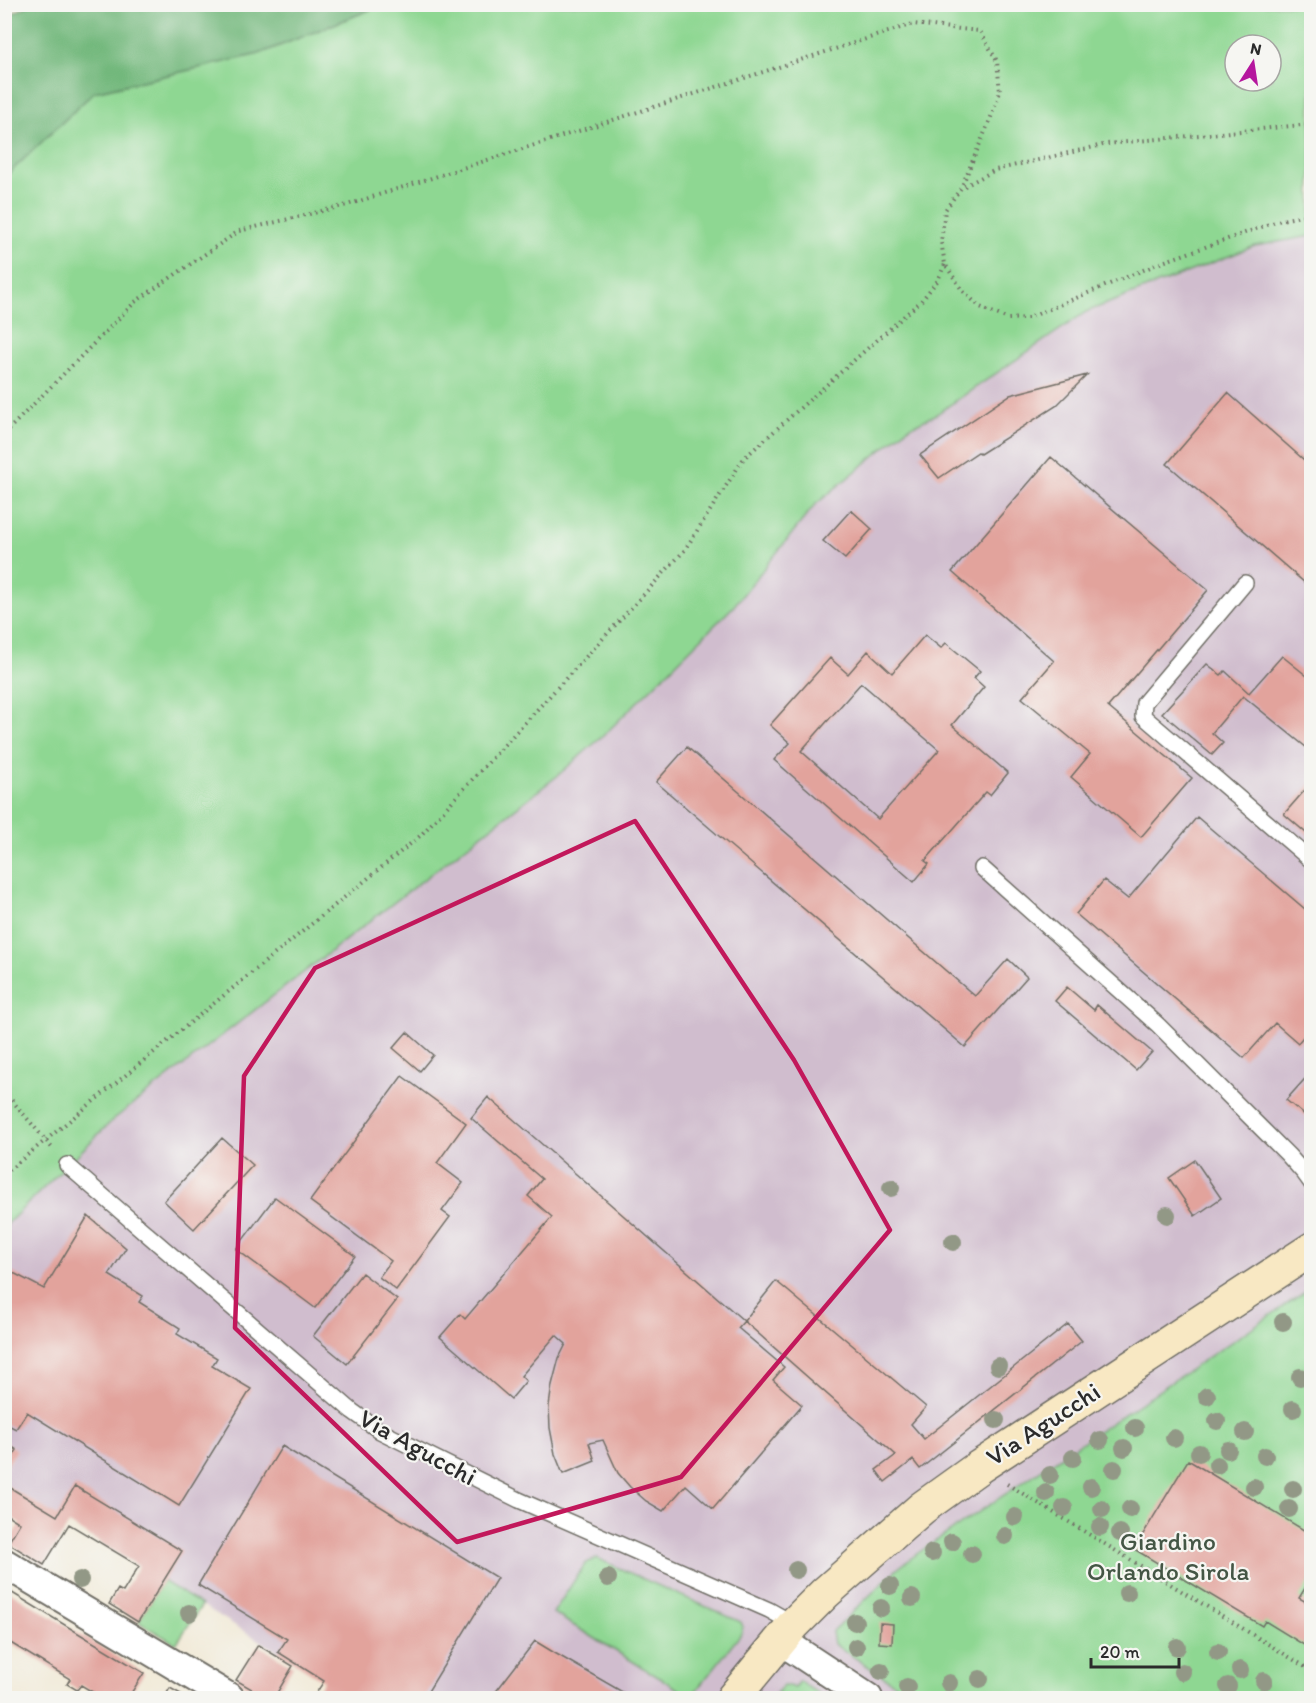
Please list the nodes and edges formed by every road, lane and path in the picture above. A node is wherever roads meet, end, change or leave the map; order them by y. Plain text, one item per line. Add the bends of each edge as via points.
1 (1311, 124) edge
2 (961, 188) junction
3 (1311, 214) edge
4 (945, 264) junction
5 (4, 434) edge
6 (1245, 583) dead end
7 (1311, 861) edge
8 (982, 868) dead end
9 (4, 1091) edge
10 (46, 1139) junction
11 (67, 1165) dead end
12 (4, 1174) edge
13 (1311, 1184) edge
14 (1311, 1249) edge
15 (1007, 1484) dead end
16 (4, 1563) edge
17 (787, 1632) junction
18 (1311, 1671) edge
19 (230, 1698) edge
20 (733, 1698) edge
21 (868, 1698) edge

1 - 2 path via 1107,144 995,170
2 - 4 path via 945,210 941,242
2 - 5 path via 1000,92 997,61 980,31 913,24 347,205 239,231 135,302
3 - 4 path via 1281,220 1160,263 1028,318 1008,319 981,307 962,290
4 - 10 path via 921,301 744,458 684,551 420,836
6 - 7 lane via 1144,703 1143,716
8 - 13 lane via 1182,1048 1288,1155
9 - 10 path
10 - 12 path
11 - 17 lane, Via Agucchi via 343,1404 380,1431 519,1500 769,1610
14 - 17 street, Via Agucchi via 922,1508 825,1593
15 - 18 path
16 - 19 street
17 - 20 street, Via Agucchi
17 - 21 street, Via Agucchi

